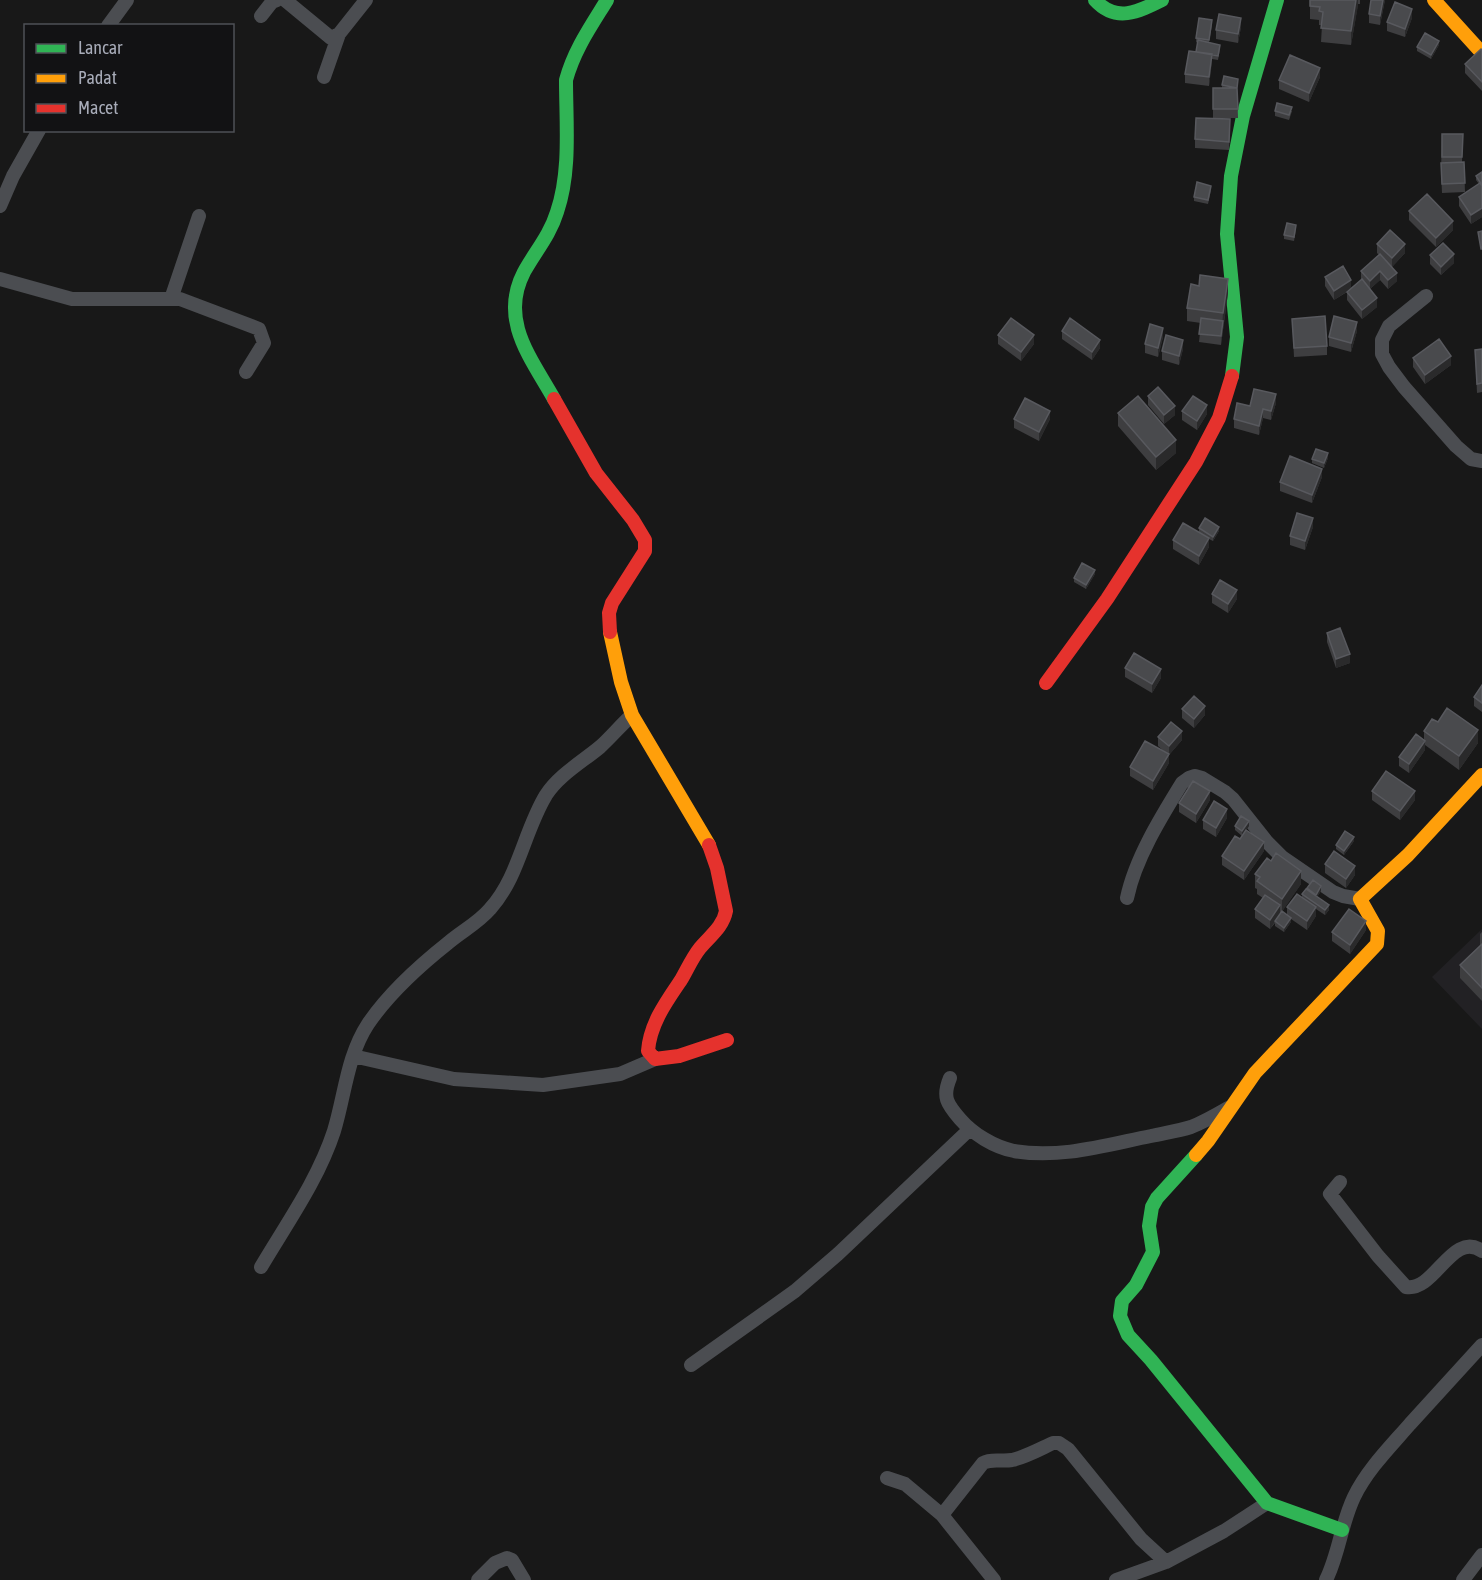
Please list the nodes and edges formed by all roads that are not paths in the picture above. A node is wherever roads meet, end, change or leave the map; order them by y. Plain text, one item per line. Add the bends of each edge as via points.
1 (127, 0) edge
2 (277, 0) edge
3 (285, 0) edge
4 (366, 0) edge
5 (607, 0) edge
6 (1095, 0) edge
7 (1162, 0) edge
8 (1277, 0) edge
9 (1434, 0) edge
10 (261, 16) dead end
11 (109, 24) edge
12 (339, 34) junction
13 (1482, 53) edge
14 (324, 77) dead end
15 (38, 132) edge
16 (0, 206) edge
17 (200, 216) dead end
18 (0, 279) edge
19 (1426, 296) dead end
20 (171, 299) junction
21 (246, 372) dead end
22 (1482, 461) edge
23 (1046, 683) dead end
24 (632, 715) junction
25 (1482, 775) edge
26 (1127, 898) dead end
27 (1360, 899) junction
28 (727, 1040) dead end
29 (353, 1056) junction
30 (656, 1059) junction
31 (950, 1078) dead end
32 (1230, 1107) junction
33 (970, 1129) junction
34 (1340, 1182) dead end
35 (1482, 1251) edge
36 (261, 1267) dead end
37 (1482, 1345) edge
38 (691, 1365) dead end
39 (887, 1478) dead end
40 (1268, 1503) junction
41 (942, 1515) junction
42 (1342, 1530) junction
43 (1482, 1555) edge
44 (1166, 1562) junction
45 (478, 1580) edge
46 (524, 1580) edge
47 (994, 1580) edge
48 (1116, 1580) edge
49 (1326, 1580) edge
50 (1463, 1580) edge

1 - 11 street
2 - 10 street
3 - 12 street via 331,38
4 - 12 street
5 - 24 street via 569,64 563,187 557,214 524,271 513,306 519,337 596,473 633,520 646,544 609,613 621,682
6 - 7 street via 1104,9 1130,14
8 - 23 street via 1252,81 1231,178 1227,235 1236,338 1227,395 1183,486
9 - 13 street
12 - 14 street
15 - 16 street
17 - 20 street
18 - 20 street via 72,299
19 - 22 street via 1389,326 1382,340 1382,354 1404,387 1456,446 1471,459
20 - 21 street via 259,329 264,343
24 - 29 street via 549,790 518,861 492,907 428,958 383,1005 368,1024
24 - 30 street via 707,839 726,914 661,1012 648,1048
25 - 27 street via 1408,855
26 - 27 street via 1149,840 1182,783 1195,776 1233,799 1282,857 1333,892
27 - 32 street via 1379,930 1377,944 1255,1073
28 - 30 street via 676,1057
29 - 30 street via 454,1079 543,1085 620,1074
29 - 36 street via 320,1168
31 - 33 street via 946,1099
32 - 33 street via 1182,1130 1095,1149 1012,1150
32 - 40 street via 1208,1141 1151,1209 1148,1227 1153,1252 1136,1285 1122,1301 1120,1316 1128,1335
33 - 38 street via 795,1292
34 - 35 street via 1330,1194 1403,1286 1418,1285 1463,1247
37 - 42 street via 1377,1462 1353,1498
39 - 41 street via 905,1484
40 - 42 street
40 - 44 street
41 - 44 street via 983,1463 1017,1459 1059,1443 1082,1465 1141,1539
41 - 47 street
42 - 49 street
43 - 50 street
44 - 48 street
45 - 46 street via 499,1560 507,1558

